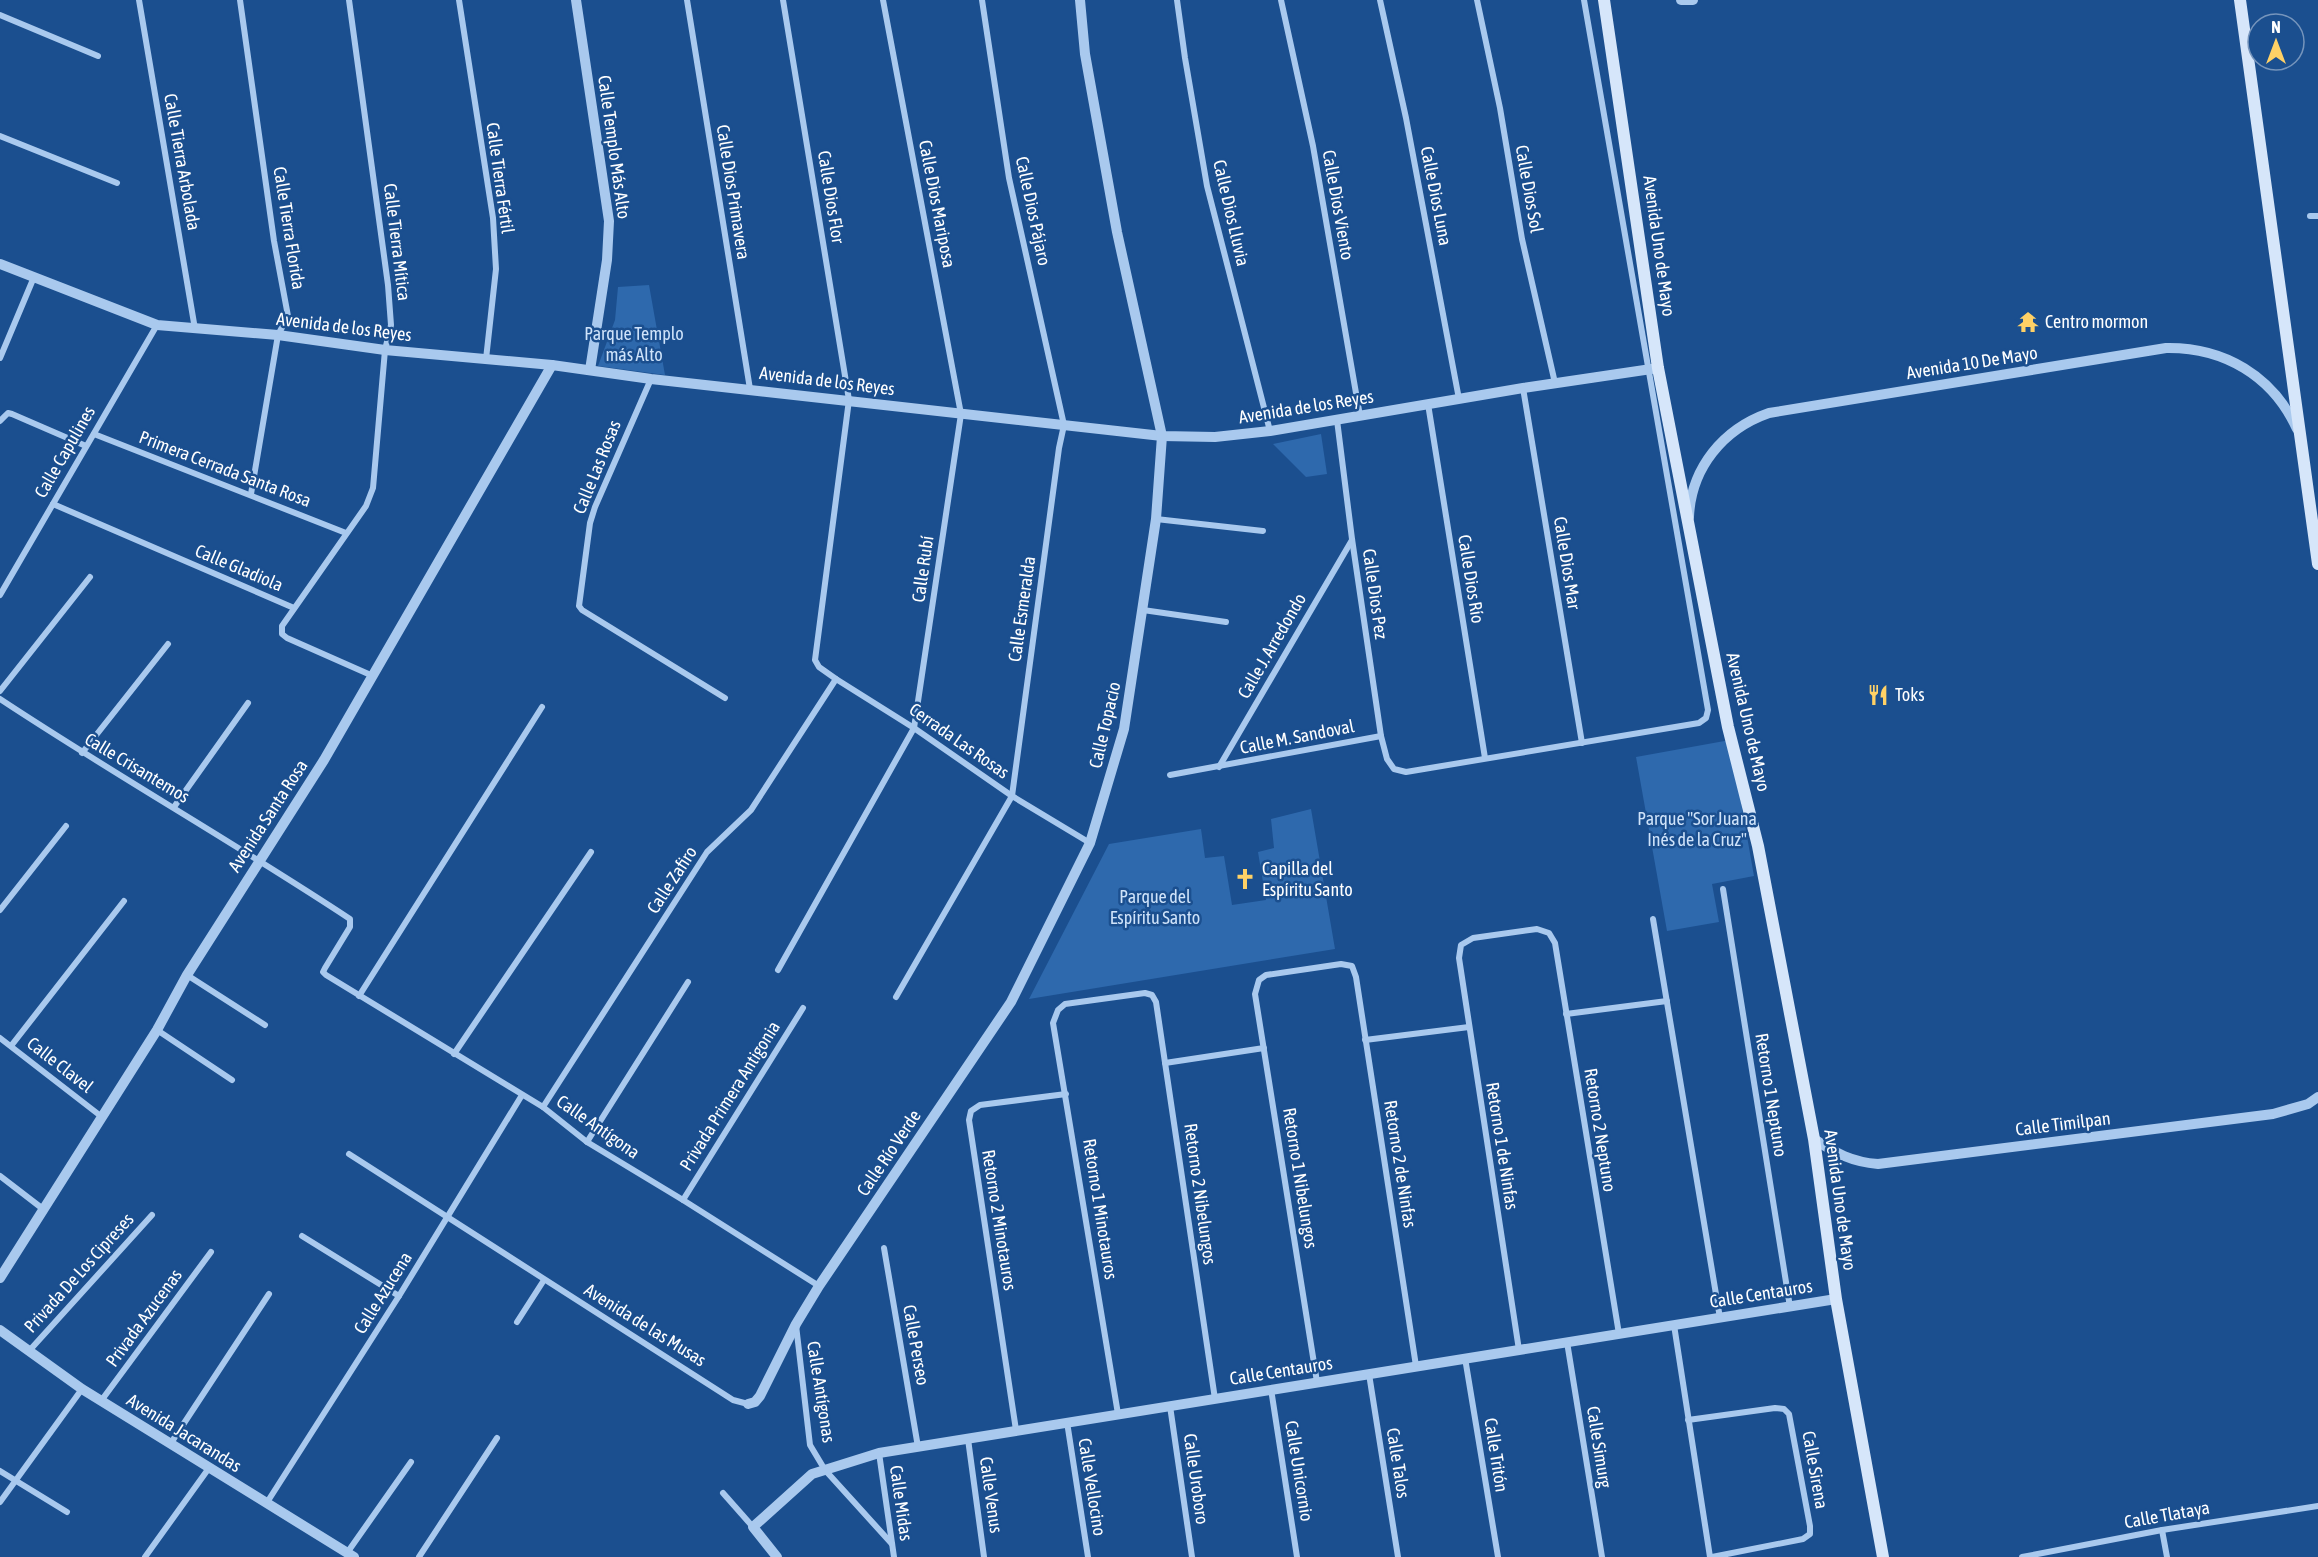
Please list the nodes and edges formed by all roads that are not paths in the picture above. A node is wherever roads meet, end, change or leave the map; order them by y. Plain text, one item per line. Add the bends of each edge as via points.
1 (139, 0) edge
2 (240, 0) edge
3 (349, 0) edge
4 (459, 0) edge
5 (576, 0) edge
6 (687, 0) edge
7 (783, 0) edge
8 (883, 0) edge
9 (982, 0) edge
10 (1080, 0) edge
11 (1177, 0) edge
12 (1281, 0) edge
13 (1380, 0) edge
14 (1477, 0) edge
15 (1584, 0) edge
16 (1604, 0) edge
17 (1681, 0) edge
18 (1693, 0) edge
19 (2240, 0) edge
20 (0, 15) edge
21 (98, 56) dead end
22 (0, 136) edge
23 (117, 183) dead end
24 (2310, 216) dead end
25 (2318, 216) edge
26 (0, 264) edge
27 (34, 277) junction
28 (157, 325) junction
29 (195, 329) junction
30 (278, 335) junction
31 (386, 350) junction
32 (0, 358) edge
33 (486, 360) junction
34 (552, 365) junction
35 (1653, 369) junction
36 (590, 370) junction
37 (651, 379) junction
38 (1556, 383) junction
39 (1523, 388) junction
40 (750, 389) junction
41 (1459, 399) junction
42 (849, 400) junction
43 (1428, 404) junction
44 (961, 414) junction
45 (1360, 416) junction
46 (1337, 420) junction
47 (0, 421) edge
48 (1064, 425) junction
49 (1270, 431) junction
50 (2299, 432) junction
51 (94, 434) junction
52 (1162, 436) junction
53 (87, 447) junction
54 (251, 494) junction
55 (53, 504) junction
56 (1156, 519) junction
57 (1690, 530) junction
58 (1263, 531) dead end
59 (346, 533) junction
60 (1352, 539) junction
61 (2318, 564) edge
62 (90, 577) dead end
63 (0, 595) edge
64 (294, 608) junction
65 (1143, 610) junction
66 (1226, 622) dead end
67 (168, 644) dead end
68 (373, 676) junction
69 (836, 679) junction
70 (1721, 688) junction
71 (0, 691) edge
72 (1705, 692) junction
73 (725, 698) dead end
74 (0, 699) edge
75 (248, 704) dead end
76 (542, 707) dead end
77 (915, 728) junction
78 (1381, 736) junction
79 (1582, 743) junction
80 (82, 753) junction
81 (1485, 758) junction
82 (1219, 767) junction
83 (1170, 775) dead end
84 (1012, 796) junction
85 (174, 807) junction
86 (66, 826) dead end
87 (1090, 843) junction
88 (591, 852) dead end
89 (259, 859) junction
90 (1723, 889) dead end
91 (124, 901) dead end
92 (0, 910) edge
93 (1653, 919) dead end
94 (1549, 933) joint
95 (778, 970) dead end
96 (187, 975) junction
97 (1259, 980) joint
98 (688, 982) dead end
99 (1152, 995) joint
100 (359, 996) junction
101 (896, 997) dead end
102 (1667, 1001) junction
103 (1011, 1002) joint
104 (802, 1008) dead end
105 (1566, 1014) junction
106 (265, 1025) dead end
107 (1469, 1027) junction
108 (156, 1030) junction
109 (0, 1038) edge
110 (1365, 1040) junction
111 (11, 1046) junction
112 (1264, 1047) junction
113 (454, 1054) junction
114 (1165, 1063) junction
115 (232, 1080) dead end
116 (1066, 1094) junction
117 (522, 1095) junction
118 (2318, 1097) edge
119 (543, 1107) junction
120 (102, 1117) junction
121 (1814, 1139) junction
122 (587, 1142) junction
123 (349, 1154) dead end
124 (0, 1176) edge
125 (683, 1200) junction
126 (43, 1209) junction
127 (152, 1215) dead end
128 (446, 1218) junction
129 (302, 1236) dead end
130 (884, 1248) dead end
131 (211, 1252) dead end
132 (0, 1278) edge
133 (544, 1280) junction
134 (819, 1286) junction
135 (269, 1294) dead end
136 (399, 1296) junction
137 (1836, 1299) junction
138 (1790, 1307) junction
139 (1720, 1318) junction
140 (517, 1322) dead end
141 (796, 1324) junction
142 (1674, 1325) junction
143 (0, 1330) edge
144 (1619, 1334) junction
145 (1567, 1342) junction
146 (1519, 1350) junction
147 (29, 1351) junction
148 (1465, 1359) junction
149 (1416, 1366) junction
150 (1369, 1374) junction
151 (1317, 1382) junction
152 (82, 1389) junction
153 (1272, 1389) junction
154 (1215, 1399) junction
155 (101, 1401) junction
156 (748, 1404) joint
157 (1170, 1406) junction
158 (1118, 1414) junction
159 (1688, 1420) junction
160 (1067, 1422) junction
161 (1016, 1430) junction
162 (497, 1438) dead end
163 (968, 1438) junction
164 (171, 1443) junction
165 (918, 1447) junction
166 (879, 1453) junction
167 (411, 1462) dead end
168 (209, 1468) junction
169 (825, 1470) junction
170 (0, 1471) edge
171 (16, 1481) junction
172 (723, 1493) dead end
173 (0, 1502) edge
174 (266, 1504) junction
175 (2318, 1506) edge
176 (67, 1512) dead end
177 (753, 1527) junction
178 (2162, 1530) junction
179 (892, 1544) junction
180 (350, 1555) edge
181 (145, 1557) edge
182 (419, 1557) edge
183 (777, 1557) edge
184 (894, 1557) edge
185 (984, 1557) edge
186 (1088, 1557) edge
187 (1192, 1557) edge
188 (1297, 1557) edge
189 (1398, 1557) edge
190 (1498, 1557) edge
191 (1602, 1557) edge
192 (1711, 1557) edge
193 (1883, 1557) edge
194 (2022, 1557) edge
195 (2167, 1557) edge

1 - 29 street, Calle Tierra Arbolada
2 - 30 street, Calle Tierra Florida via 288,316
3 - 31 street, Calle Tierra Mítica via 388,285 392,325
4 - 33 street, Calle Tierra Fértil via 493,218 496,269
5 - 36 street, Calle Templo Más Alto via 609,221 608,260
6 - 40 street, Calle Dios Primavera
7 - 42 street, Calle Dios Flor
8 - 44 street, Calle Dios Mariposa
9 - 48 street, Calle Dios Pájaro via 1009,178
10 - 52 street, Calle Topacio via 1085,54 1117,232
11 - 49 street, Calle Dios Lluvia via 1207,186
12 - 45 street, Calle Dios Viento via 1313,146
13 - 41 street, Calle Dios Luna
14 - 38 street, Calle Dios Sol via 1522,239
15 - 35 street
16 - 35 main road, Avenida Uno de Mayo
17 - 18 street
19 - 50 main road
20 - 21 street
22 - 23 street
24 - 25 street
26 - 27 street, Avenida de los Reyes
27 - 28 street, Avenida de los Reyes
27 - 32 street
28 - 29 street, Avenida de los Reyes
28 - 51 street, Calle Capulines
29 - 30 street, Avenida de los Reyes
30 - 31 street, Avenida de los Reyes
30 - 54 street, Calle Tierra Florida
31 - 33 street, Avenida de los Reyes
31 - 59 street, Calle Tierra Mítica via 373,488 366,506
33 - 34 street, Avenida de los Reyes
34 - 36 street, Avenida de los Reyes
34 - 68 street, Avenida Santa Rosa
35 - 38 street, Avenida de los Reyes
35 - 57 main road, Avenida Uno de Mayo
35 - 72 street
36 - 37 street, Avenida de los Reyes
37 - 40 street, Avenida de los Reyes
37 - 73 street, Calle Las Rosas via 595,507 579,606
38 - 39 street, Avenida de los Reyes
39 - 41 street, Avenida de los Reyes
39 - 79 street, Calle Dios Mar
40 - 42 street, Avenida de los Reyes
41 - 43 street, Avenida de los Reyes
42 - 44 street, Avenida de los Reyes
42 - 69 street, Cerrada Las Rosas via 814,660
43 - 45 street, Avenida de los Reyes
43 - 81 street, Calle Dios Río
44 - 48 street, Avenida de los Reyes
44 - 77 street, Calle Rubí
45 - 46 street, Avenida de los Reyes
46 - 49 street, Avenida de los Reyes
46 - 60 street, Calle Dios Pez
47 - 53 street via 12,414
48 - 52 street, Avenida de los Reyes
48 - 84 street, Calle Esmeralda
49 - 52 street, Avenida de los Reyes
50 - 57 street, Avenida 10 De Mayo via 2275,393 2245,368 2211,353 2166,348 1757,417 1725,438 1707,459 1693,493
50 - 61 main road
51 - 53 street, Calle Capulines
51 - 54 street, Primera Cerrada Santa Rosa
52 - 56 street, Calle Topacio
53 - 55 street, Calle Capulines
54 - 59 street, Primera Cerrada Santa Rosa
55 - 63 street, Calle Capulines
55 - 64 street, Calle Gladiola
56 - 58 street
56 - 65 street, Calle Topacio
57 - 70 main road, Avenida Uno de Mayo
59 - 64 street, Calle Tierra Mítica
60 - 78 street, Calle Dios Pez
60 - 82 street, Calle J. Arredondo
62 - 71 street
64 - 68 street, Calle Gladiola via 282,626 282,634
65 - 66 street
65 - 87 street, Calle Topacio via 1124,729
67 - 80 street
68 - 89 street, Avenida Santa Rosa
69 - 77 street, Cerrada Las Rosas
69 - 119 street, Calle Zafiro via 751,810 707,852
70 - 72 street
70 - 121 main road, Avenida Uno de Mayo via 1758,846
72 - 79 street via 1708,710 1706,718 1698,723
74 - 80 street, Calle Crisantemos
75 - 85 street
76 - 100 street
77 - 84 street, Cerrada Las Rosas
77 - 95 street
78 - 81 street, Calle Dios Pez via 1387,759 1394,769 1406,772
78 - 82 street, Calle M. Sandoval
79 - 81 street
80 - 85 street, Calle Crisantemos
82 - 83 street, Calle M. Sandoval
84 - 87 street, Cerrada Las Rosas
84 - 101 street
85 - 89 street, Calle Crisantemos
86 - 92 street
87 - 103 street, Calle Topacio
88 - 113 street
89 - 96 street, Avenida Santa Rosa
89 - 100 street, Calle Antígona via 350,919 350,927 323,972
90 - 138 street, Retorno 1 Neptuno
91 - 111 street
93 - 102 street
94 - 105 street, Retorno 2 Neptuno via 1555,943
94 - 107 street, Retorno 1 de Ninfas via 1537,929 1473,938 1461,945 1459,958
96 - 106 street
96 - 108 street, Avenida Santa Rosa
97 - 110 street, Retorno 2 de Ninfas via 1266,975 1341,964 1352,966
97 - 112 street, Retorno 1 Nibelungos via 1255,994
98 - 122 street
99 - 114 street, Retorno 2 Nibelungos
99 - 116 street, Retorno 1 Minotauros via 1065,1005 1058,1010 1053,1023
100 - 113 street, Calle Antígona
102 - 105 street
102 - 139 street
103 - 134 street, Calle Río Verde
104 - 125 street, Privada Primera Antigonia
105 - 144 street, Retorno 2 Neptuno
107 - 110 street
107 - 146 street, Retorno 1 de Ninfas
108 - 115 street
108 - 120 street, Avenida Santa Rosa
109 - 111 street, Calle Clavel
110 - 149 street, Retorno 2 de Ninfas
111 - 120 street, Calle Clavel
112 - 114 street
112 - 151 street, Retorno 1 Nibelungos
113 - 117 street, Calle Antígona
114 - 154 street, Retorno 2 Nibelungos
116 - 158 street, Retorno 1 Minotauros
116 - 161 street, Retorno 2 Minotauros via 980,1105 971,1111 969,1120
117 - 119 street, Calle Antígona
117 - 128 street, Calle Azucena
118 - 121 street, Calle Timilpan via 2308,1104 2273,1114 1878,1164 1841,1156
119 - 122 street, Calle Antígona
120 - 126 street, Avenida Santa Rosa
121 - 137 main road, Avenida Uno de Mayo
122 - 125 street, Calle Antígona
123 - 128 street, Avenida de las Musas
124 - 126 street
125 - 134 street, Calle Antígona
126 - 132 street, Avenida Santa Rosa
127 - 147 street, Privada De Los Cipreses
128 - 133 street, Avenida de las Musas
128 - 136 street, Calle Azucena
129 - 136 street
130 - 165 street, Calle Perseo
131 - 155 street, Privada Azucenas
133 - 140 street
133 - 156 street, Avenida de las Musas via 733,1400
134 - 141 street, Calle Río Verde
135 - 164 street
136 - 174 street, Calle Azucena
137 - 138 street, Calle Centauros
137 - 193 main road, Avenida Uno de Mayo
138 - 139 street, Calle Centauros
139 - 142 street, Calle Centauros
141 - 156 street, Avenida de las Musas via 760,1396
141 - 169 street, Calle Antígonas via 810,1444
142 - 144 street, Calle Centauros
142 - 159 street, Calle Sirena
143 - 147 street, Avenida Jacarandas
144 - 145 street, Calle Centauros
145 - 146 street, Calle Centauros
145 - 191 street, Calle Simurg
146 - 148 street, Calle Centauros
147 - 152 street, Avenida Jacarandas
148 - 149 street, Calle Centauros
148 - 190 street, Calle Tritón
149 - 150 street, Calle Centauros
150 - 151 street, Calle Centauros
150 - 189 street, Calle Talos
151 - 153 street, Calle Centauros
152 - 155 street, Avenida Jacarandas
152 - 171 street
153 - 154 street, Calle Centauros
153 - 188 street, Calle Unicornio
154 - 157 street, Calle Centauros
155 - 164 street, Avenida Jacarandas
157 - 158 street, Calle Centauros
157 - 187 street, Calle Uroboro
158 - 160 street, Calle Centauros
159 - 192 street, Calle Sirena
159 - 192 street, Calle Sirena via 1784,1408 1789,1414 1810,1527 1803,1539
160 - 161 street, Calle Centauros
160 - 186 street, Calle Vellocino
161 - 163 street, Calle Centauros
162 - 182 street
163 - 165 street, Calle Centauros
163 - 185 street, Calle Venus
164 - 168 street, Avenida Jacarandas
165 - 166 street, Calle Centauros
166 - 169 street, Calle Centauros
166 - 179 street, Calle Midas
167 - 180 street
168 - 174 street, Avenida Jacarandas
168 - 181 street
169 - 177 street, Calle Centauros via 812,1474
169 - 179 street, Calle Antígonas
170 - 171 street
171 - 173 street
171 - 176 street
172 - 177 street
174 - 180 street, Avenida Jacarandas
175 - 178 street, Calle Tlataya
177 - 183 street
178 - 194 street, Calle Tlataya
178 - 195 street
179 - 184 street, Calle Midas

